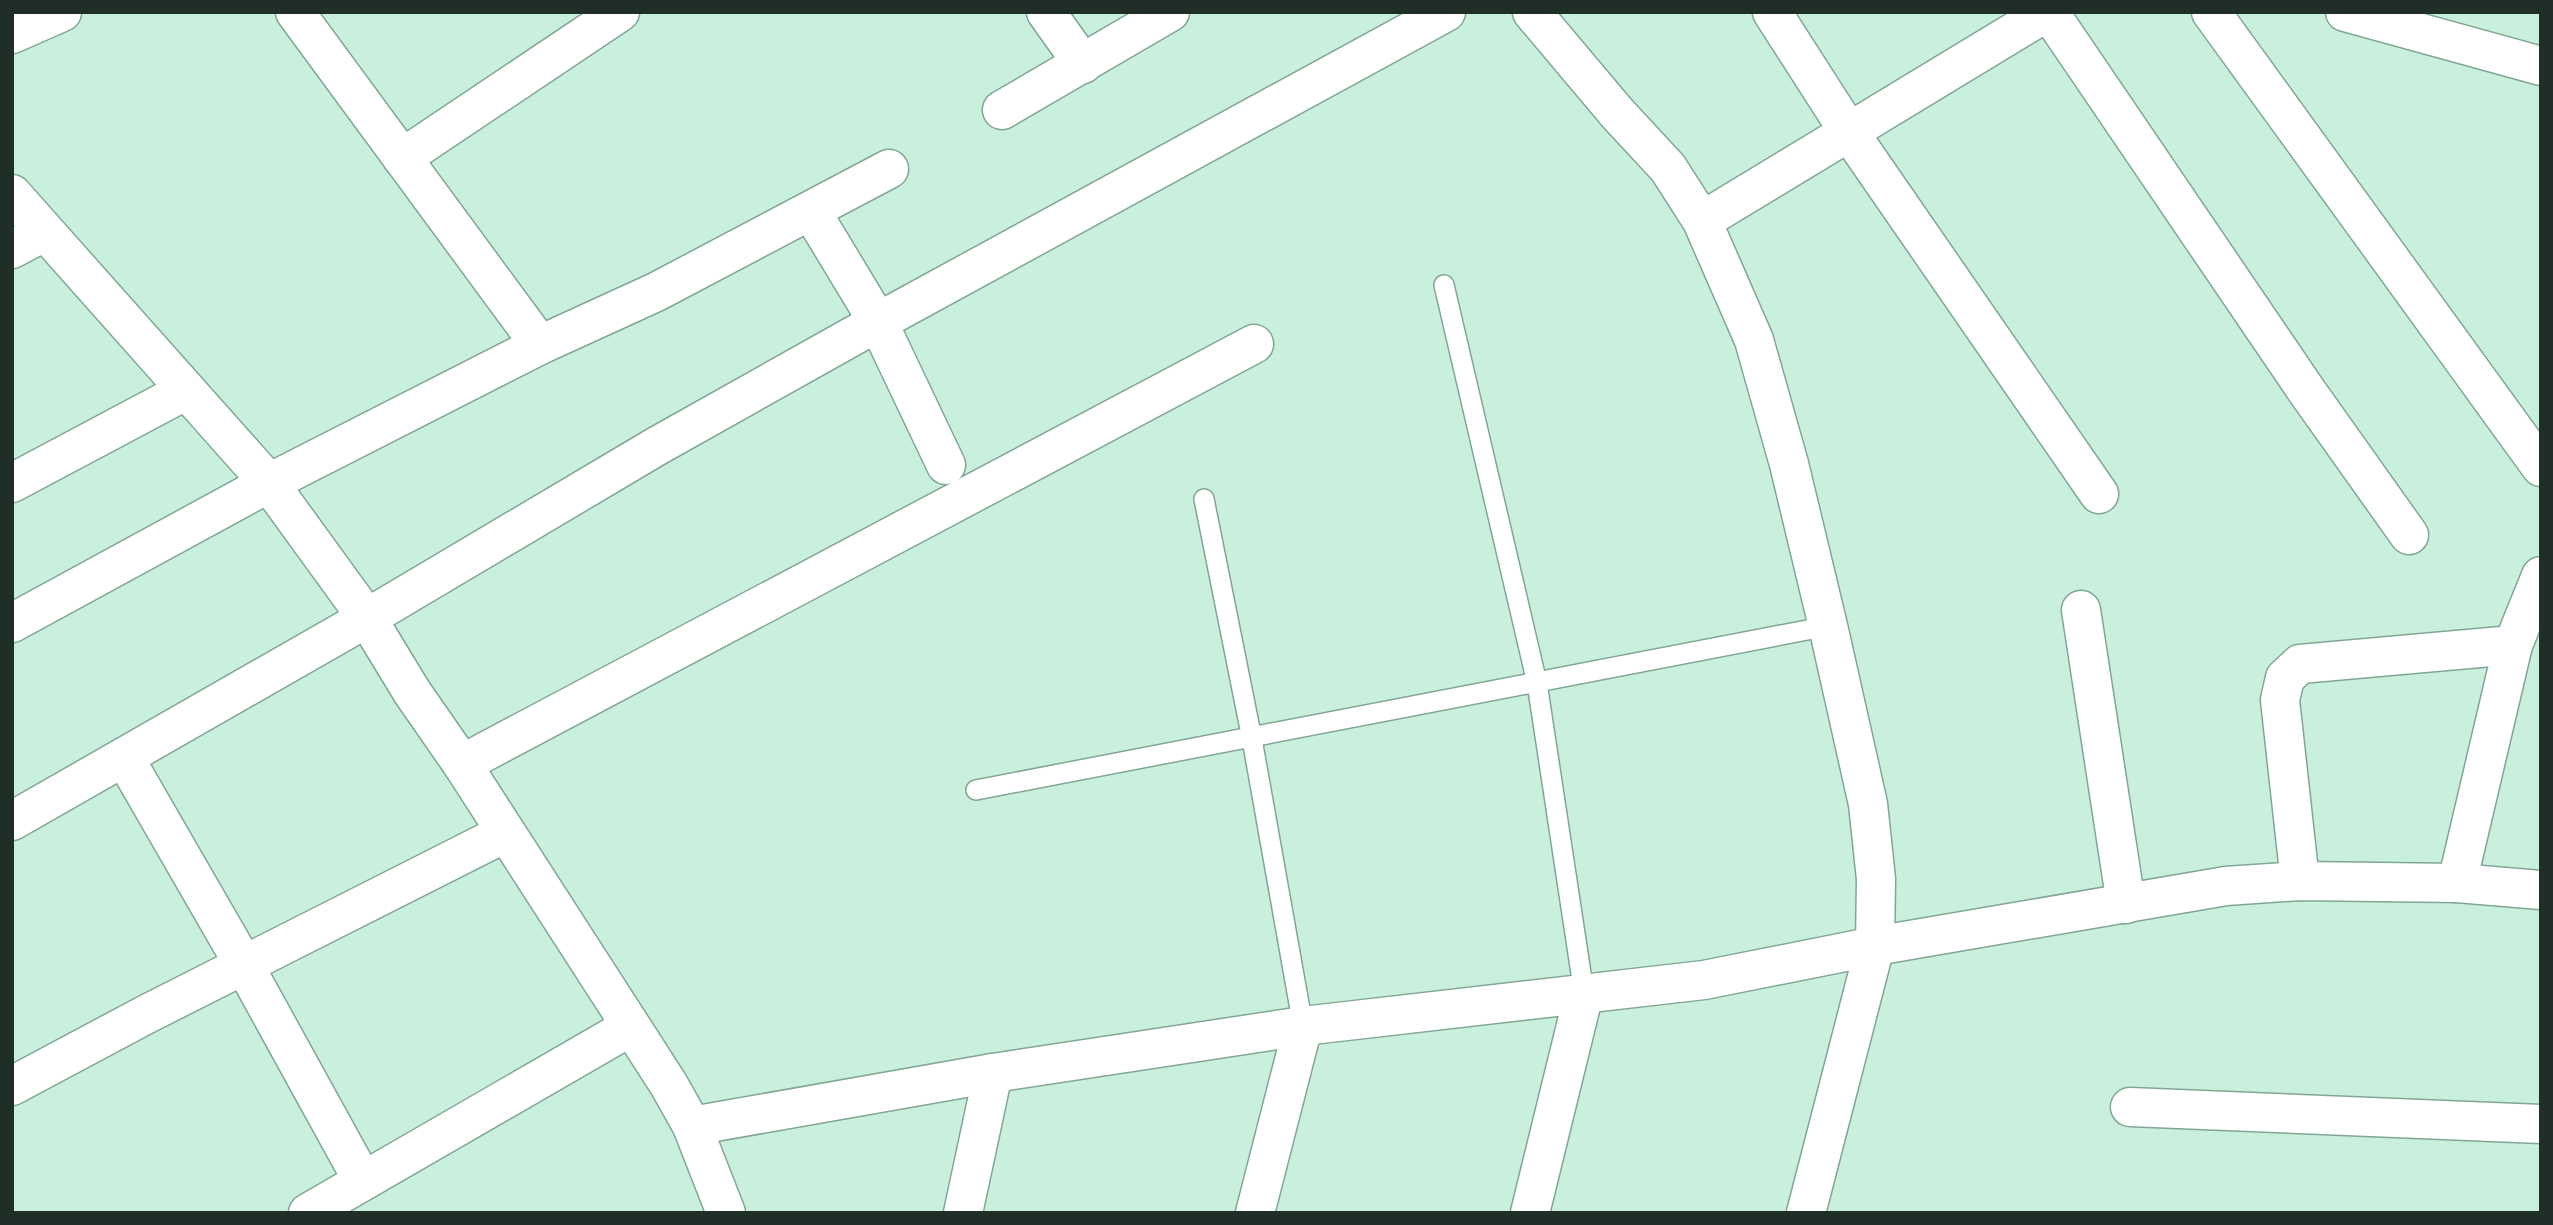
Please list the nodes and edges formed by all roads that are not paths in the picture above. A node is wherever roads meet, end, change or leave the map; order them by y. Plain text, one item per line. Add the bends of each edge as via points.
1 (62, 12) edge
2 (295, 12) edge
3 (620, 12) edge
4 (1046, 12) edge
5 (1170, 12) edge
6 (1446, 12) edge
7 (1532, 12) edge
8 (1772, 12) edge
9 (2048, 12) edge
10 (2211, 12) edge
11 (2345, 12) edge
12 (12, 34) edge
13 (1083, 64) junction
14 (2541, 66) edge
15 (1002, 110) dead end
16 (1849, 132) junction
17 (402, 158) junction
18 (889, 169) dead end
19 (12, 194) edge
20 (811, 211) junction
21 (1702, 220) junction
22 (28, 240) edge
23 (1444, 285) dead end
24 (878, 322) junction
25 (1254, 344) dead end
26 (540, 345) junction
27 (185, 391) junction
28 (946, 465) dead end
29 (2541, 467) edge
30 (12, 483) edge
31 (269, 483) junction
32 (2099, 494) dead end
33 (1204, 499) dead end
34 (2409, 535) dead end
35 (2541, 576) edge
36 (2081, 610) dead end
37 (367, 618) junction
38 (12, 623) edge
39 (1828, 626) junction
40 (2513, 645) junction
41 (1537, 683) junction
42 (1252, 738) junction
43 (124, 757) junction
44 (462, 764) junction
45 (976, 790) dead end
46 (12, 821) edge
47 (505, 833) junction
48 (2300, 881) junction
49 (2457, 883) junction
50 (2541, 890) edge
51 (2126, 904) junction
52 (1875, 946) junction
53 (244, 965) junction
54 (1584, 993) junction
55 (1303, 1026) junction
56 (630, 1027) junction
57 (993, 1073) junction
58 (12, 1086) edge
59 (2130, 1107) dead end
60 (2541, 1124) edge
61 (692, 1126) junction
62 (363, 1181) junction
63 (308, 1213) edge
64 (726, 1213) edge
65 (963, 1213) edge
66 (1255, 1213) edge
67 (1530, 1213) edge
68 (1806, 1213) edge

1 - 12 street
2 - 17 street
3 - 17 street
4 - 13 street
5 - 13 street
6 - 24 street
7 - 21 street via 1668,168
8 - 16 street
9 - 16 street
9 - 34 street
10 - 29 street
11 - 14 street
13 - 15 street
16 - 21 street
16 - 32 street
17 - 26 street
18 - 20 street
19 - 22 street
20 - 24 street
20 - 26 street via 656,292
21 - 39 street via 1754,340
22 - 27 street
23 - 41 lane
24 - 28 street
24 - 37 street
25 - 44 street
26 - 31 street
27 - 30 street
27 - 31 street
31 - 37 street
31 - 38 street
33 - 42 lane
35 - 40 street
36 - 51 street
37 - 43 street
37 - 44 street
39 - 41 lane
39 - 52 street via 1868,804
40 - 48 street via 2300,664 2285,678 2280,700
40 - 49 street
41 - 42 lane
41 - 54 lane
42 - 45 lane
42 - 55 lane
43 - 46 street
43 - 53 street
44 - 47 street
47 - 53 street
47 - 56 street
48 - 49 street
48 - 51 street via 2226,886
49 - 50 street
51 - 52 street
52 - 54 street via 1704,980
52 - 68 street
53 - 58 street
53 - 62 street
54 - 55 street
54 - 67 street
55 - 57 street
55 - 66 street
56 - 61 street
56 - 62 street
57 - 61 street
57 - 65 street
59 - 60 street
61 - 64 street
62 - 63 street

